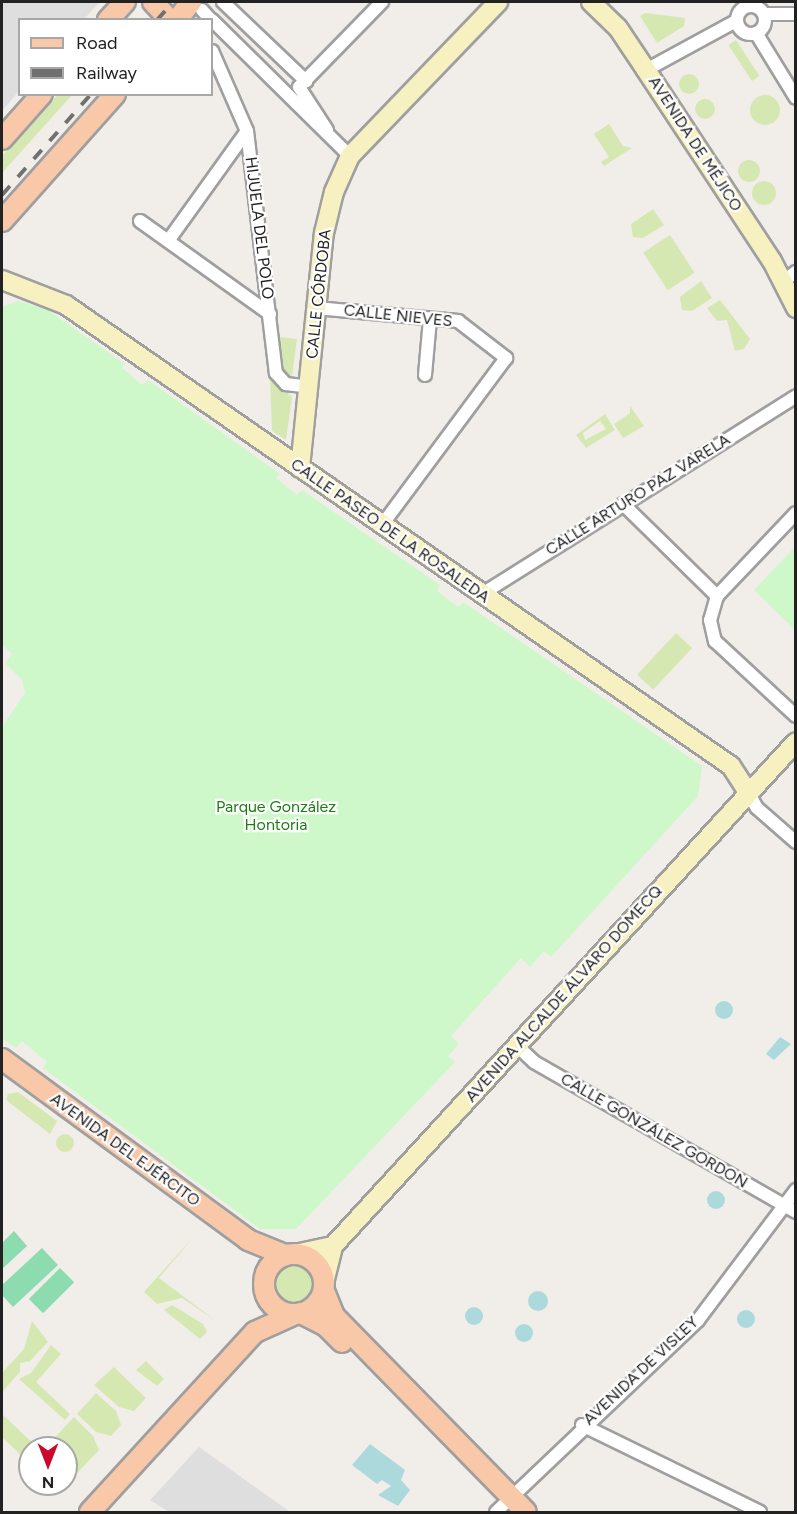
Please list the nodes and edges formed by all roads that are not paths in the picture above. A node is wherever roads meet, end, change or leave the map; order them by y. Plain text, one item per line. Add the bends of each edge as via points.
1 (125, 2) edge
2 (153, 2) edge
3 (382, 2) edge
4 (498, 2) edge
5 (591, 2) edge
6 (607, 2) edge
7 (230, 4) edge
8 (744, 4) edge
9 (204, 13) edge
10 (764, 14) junction
11 (795, 14) edge
12 (110, 18) edge
13 (168, 18) edge
14 (185, 18) edge
15 (736, 21) junction
16 (213, 22) edge
17 (618, 28) junction
18 (756, 33) junction
19 (213, 53) edge
20 (646, 70) junction
21 (306, 81) junction
22 (40, 96) edge
23 (114, 96) edge
24 (795, 98) edge
25 (247, 132) junction
26 (329, 134) junction
27 (2, 139) edge
28 (350, 156) junction
29 (2, 221) edge
30 (140, 221) dead end
31 (168, 241) junction
32 (772, 261) junction
33 (793, 278) edge
34 (2, 280) edge
35 (19, 288) junction
36 (2, 295) edge
37 (316, 308) junction
38 (795, 308) edge
39 (270, 314) junction
40 (430, 319) junction
41 (425, 375) dead end
42 (309, 387) junction
43 (795, 396) edge
44 (300, 468) junction
45 (623, 504) junction
46 (795, 513) edge
47 (382, 525) junction
48 (482, 594) junction
49 (717, 596) junction
50 (795, 716) edge
51 (795, 742) edge
52 (748, 792) junction
53 (795, 842) edge
54 (516, 1046) junction
55 (2, 1059) edge
56 (795, 1190) edge
57 (782, 1204) junction
58 (795, 1212) edge
59 (248, 1240) junction
60 (333, 1246) junction
61 (290, 1255) junction
62 (263, 1283) junction
63 (324, 1287) junction
64 (297, 1314) junction
65 (255, 1332) junction
66 (582, 1425) junction
67 (503, 1508) edge
68 (90, 1512) edge
69 (526, 1512) edge
70 (760, 1512) edge

1 - 12 main road
2 - 13 main road
3 - 21 street
4 - 28 street, CALLE CÓRDOBA
5 - 17 street, AVENIDA DE MÉJICO
6 - 17 street, AVENIDA DE MÉJICO
7 - 21 street
8 - 10 street
8 - 15 street
9 - 14 main road
10 - 11 street
10 - 18 street via 765,25
15 - 18 street via 741,29
15 - 20 street
16 - 26 street
17 - 20 street, AVENIDA DE MÉJICO
18 - 24 street
19 - 25 street, HIJUELA DEL POLO
20 - 32 street, AVENIDA DE MÉJICO
21 - 26 street via 300,94
22 - 27 main road
23 - 29 main road
25 - 31 street
25 - 39 street, HIJUELA DEL POLO
26 - 28 street
28 - 37 street, CALLE CÓRDOBA via 324,233
30 - 31 street
31 - 39 street
32 - 33 street
32 - 38 street
34 - 35 street, CALLE PASEO DE LA ROSALEDA
35 - 36 street
35 - 44 street, CALLE PASEO DE LA ROSALEDA via 66,304
37 - 40 street, CALLE NIEVES
37 - 42 street, CALLE CÓRDOBA
39 - 42 street, HIJUELA DEL POLO via 279,380
40 - 41 street
40 - 47 street, CALLE NIEVES via 458,321 506,358 462,412
42 - 44 street, CALLE CÓRDOBA
43 - 45 street, CALLE ARTURO PAZ VARELA
44 - 47 street, CALLE PASEO DE LA ROSALEDA
45 - 48 street, CALLE ARTURO PAZ VARELA
45 - 49 street
46 - 49 street
47 - 48 street, CALLE PASEO DE LA ROSALEDA
48 - 52 street, CALLE PASEO DE LA ROSALEDA via 731,766
49 - 50 street via 710,620 715,641
51 - 52 street, AVENIDA ALCALDE ÁLVARO DOMECQ
52 - 53 street via 758,808
52 - 54 street, AVENIDA ALCALDE ÁLVARO DOMECQ
54 - 57 street, CALLE GONZÁLEZ GORDON via 534,1062
54 - 60 street, AVENIDA ALCALDE ÁLVARO DOMECQ
55 - 59 main road, AVENIDA DEL EJÉRCITO
56 - 57 street, AVENIDA DE VISLEY
57 - 58 street, CALLE GONZÁLEZ GORDON
57 - 66 street, AVENIDA DE VISLEY via 698,1320
59 - 61 main road, AVENIDA DEL EJÉRCITO
59 - 62 main road
60 - 61 street
60 - 63 street, AVENIDA ALCALDE ÁLVARO DOMECQ
61 - 62 main road
61 - 63 main road via 314,1262
62 - 64 main road via 270,1304
62 - 65 main road
63 - 64 main road via 315,1306
63 - 67 main road via 334,1316
64 - 65 main road
64 - 67 main road via 326,1325
65 - 68 main road
66 - 67 street, AVENIDA DE VISLEY
66 - 70 street
67 - 69 main road

